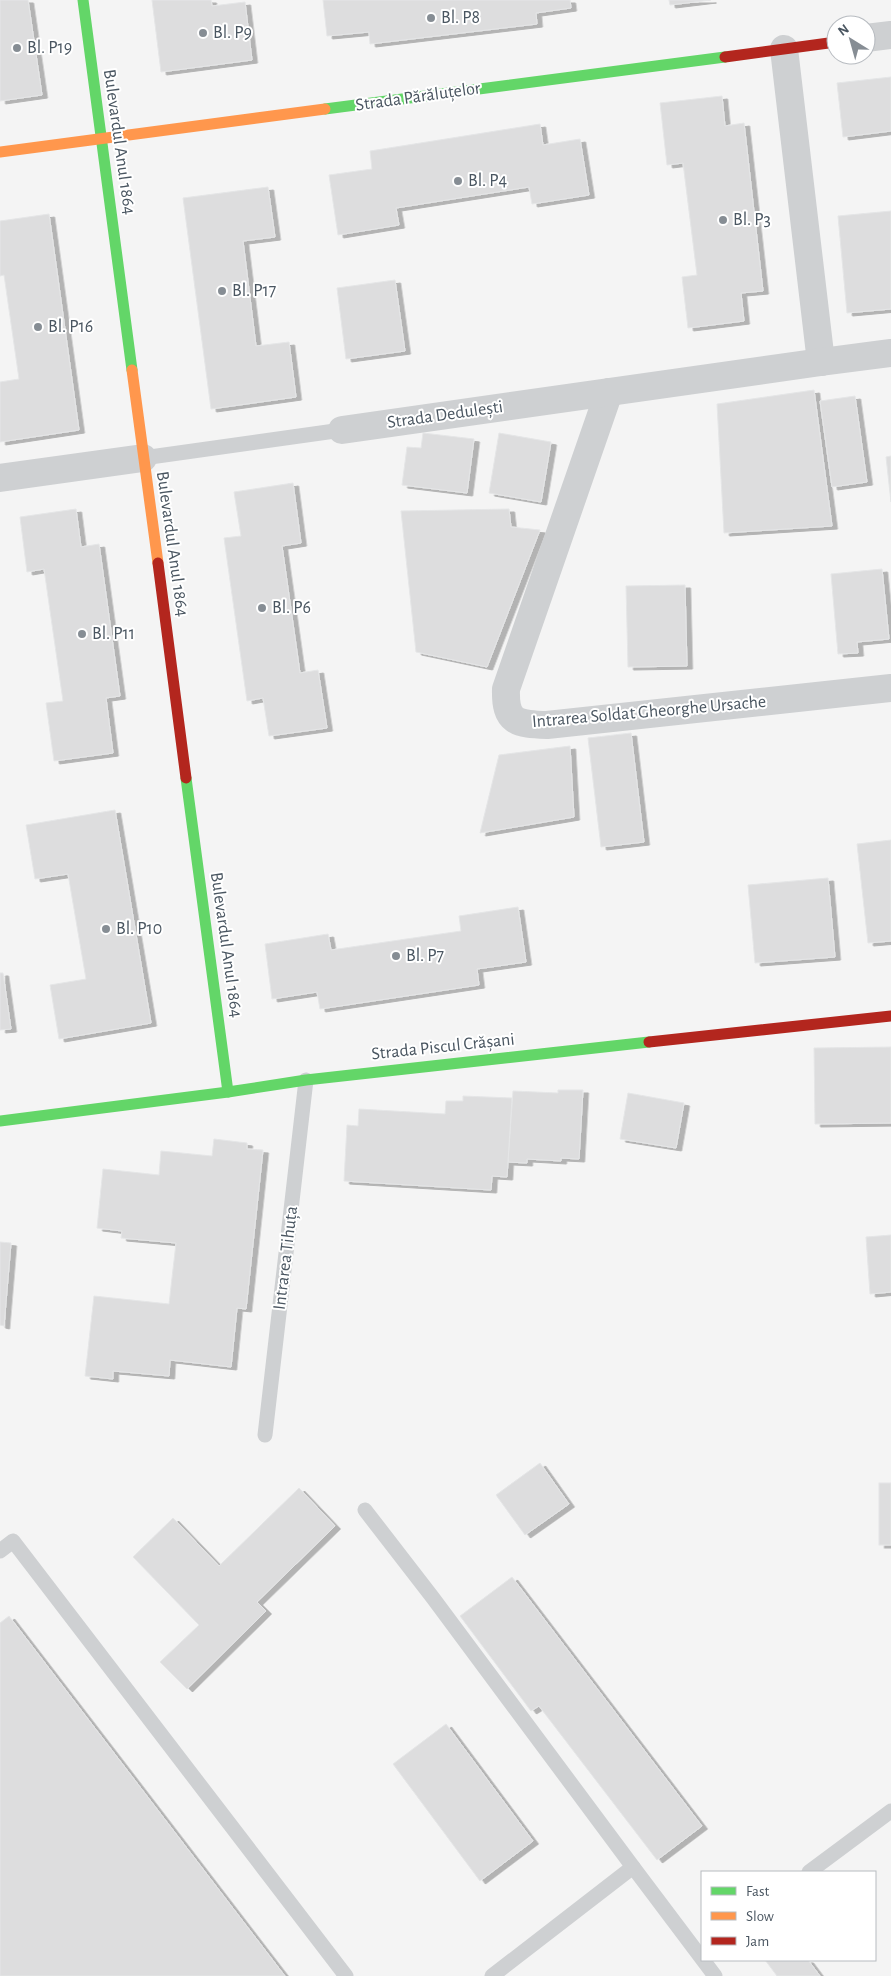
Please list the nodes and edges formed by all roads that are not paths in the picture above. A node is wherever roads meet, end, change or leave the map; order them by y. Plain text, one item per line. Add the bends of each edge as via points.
1 (83, 0) edge
2 (891, 35) edge
3 (876, 37) edge
4 (826, 43) edge
5 (784, 49) junction
6 (101, 139) junction
7 (0, 152) edge
8 (891, 354) edge
9 (821, 362) junction
10 (609, 392) junction
11 (342, 430) joint
12 (143, 458) junction
13 (0, 478) edge
14 (891, 688) edge
15 (891, 1016) edge
16 (306, 1080) junction
17 (228, 1092) junction
18 (0, 1120) edge
19 (265, 1435) dead end
20 (365, 1510) dead end
21 (0, 1551) edge
22 (891, 1811) edge
23 (633, 1867) junction
24 (810, 1871) edge
25 (700, 1953) edge
26 (705, 1961) edge
27 (346, 1976) edge
28 (492, 1976) edge
29 (715, 1976) edge

1 - 6 street, Bulevardul Anul 1864
2 - 3 street
4 - 5 street, Strada Părăluțelor
5 - 6 street, Strada Părăluțelor
5 - 9 street
6 - 7 street, Strada Părăluțelor
6 - 12 street, Bulevardul Anul 1864
8 - 9 street, Strada Dedulești
9 - 10 street, Strada Dedulești
10 - 11 street, Strada Dedulești
10 - 14 street, Intrarea Soldat Gheorghe Ursache via 506,689 506,706 512,717 522,724 547,725
11 - 12 lane, Strada Dedulești
12 - 13 street, Strada Dedulești
12 - 17 street, Bulevardul Anul 1864
15 - 16 street, Strada Piscul Crășani
16 - 17 street, Strada Piscul Crășani
16 - 19 lane, Intrarea Tihuța
17 - 18 street, Strada Piscul Crășani
20 - 23 lane
21 - 27 lane via 13,1541
22 - 24 lane
23 - 25 lane
23 - 28 lane
26 - 29 lane

